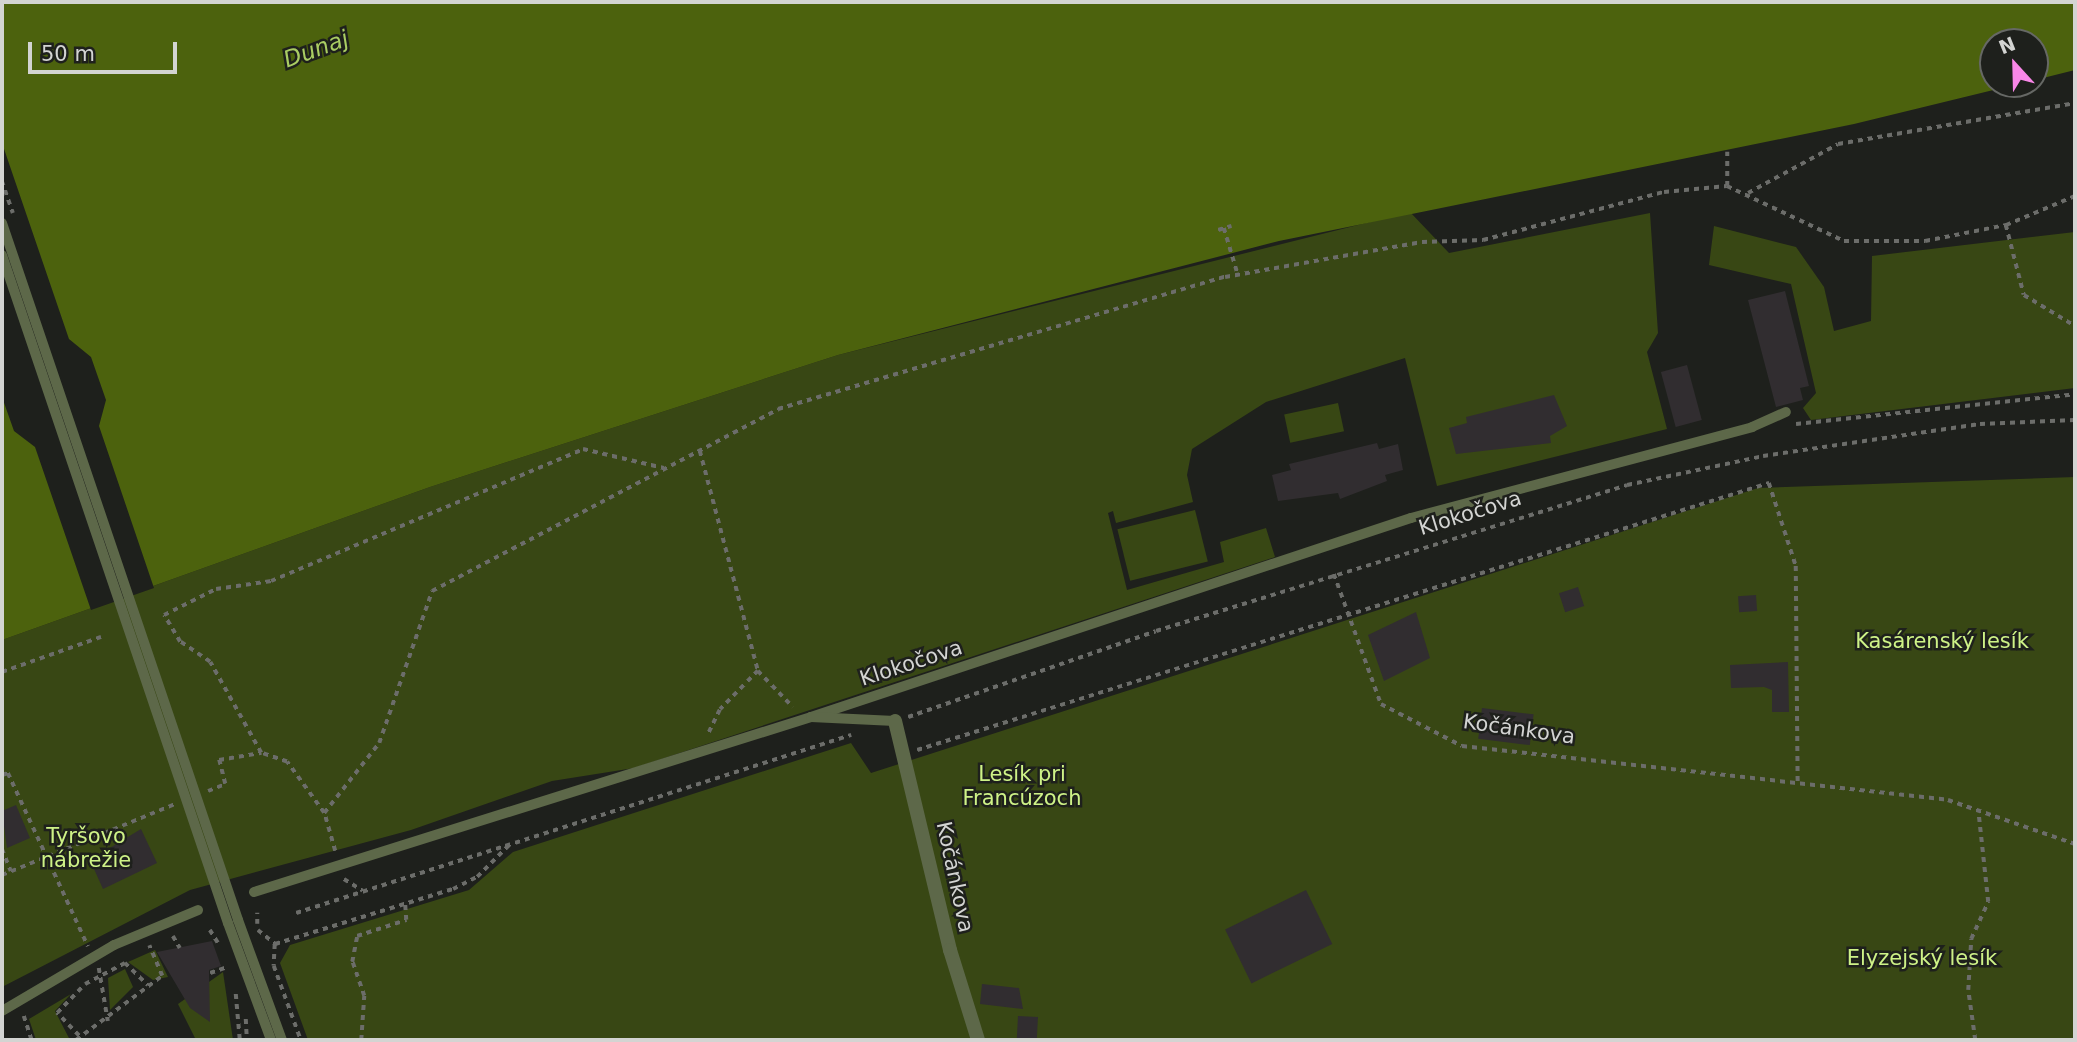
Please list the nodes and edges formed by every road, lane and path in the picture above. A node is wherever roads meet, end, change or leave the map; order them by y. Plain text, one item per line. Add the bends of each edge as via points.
1 (2075, 103) edge
2 (1727, 152) dead end
3 (1727, 186) junction
4 (1748, 192) junction
5 (2075, 196) edge
6 (2, 223) edge
7 (2006, 225) junction
8 (1231, 226) dead end
9 (1224, 228) junction
10 (1218, 230) dead end
11 (2, 256) edge
12 (1238, 275) junction
13 (2075, 326) edge
14 (2075, 394) edge
15 (1786, 412) dead end
16 (2075, 420) edge
17 (1792, 424) dead end
18 (700, 450) junction
19 (666, 468) junction
20 (1334, 574) junction
21 (1347, 613) junction
22 (101, 637) dead end
23 (758, 671) junction
24 (2, 672) edge
25 (807, 718) junction
26 (895, 721) junction
27 (855, 734) dead end
28 (904, 750) junction
29 (261, 753) junction
30 (699, 754) junction
31 (2, 775) edge
32 (1797, 783) junction
33 (225, 784) dead end
34 (158, 810) dead end
35 (1978, 810) junction
36 (324, 813) junction
37 (513, 841) junction
38 (2075, 845) edge
39 (2, 849) edge
40 (44, 857) junction
41 (340, 867) junction
42 (11, 871) junction
43 (2, 875) edge
44 (254, 892) dead end
45 (405, 904) junction
46 (198, 911) dead end
47 (257, 913) dead end
48 (296, 913) dead end
49 (233, 921) junction
50 (210, 930) dead end
51 (142, 931) junction
52 (275, 944) junction
53 (219, 946) dead end
54 (93, 956) junction
55 (227, 967) dead end
56 (210, 973) dead end
57 (102, 977) junction
58 (148, 985) junction
59 (236, 991) dead end
60 (19, 999) junction
61 (2, 1011) edge
62 (108, 1021) junction
63 (77, 1038) edge
64 (32, 1040) edge
65 (240, 1040) edge
66 (271, 1040) edge
67 (282, 1040) edge
68 (300, 1040) edge
69 (362, 1040) edge
70 (978, 1040) edge
71 (1975, 1040) edge

1 - 4 path via 1838,144
2 - 3 path
3 - 4 path
3 - 12 path via 1664,192 1483,240 1422,242
4 - 7 path via 1844,242 1925,241
5 - 7 path
6 - 49 lane, bridge
7 - 13 path via 2024,295
8 - 9 path
9 - 10 path
9 - 12 path
11 - 49 lane, bridge
12 - 18 path via 778,409
14 - 17 path
15 - 25 lane, Klokočova via 1752,427 1411,518
16 - 20 path, Klokočova via 1980,424 1750,459 1627,485
18 - 19 path
18 - 23 path
19 - 29 path via 583,449 271,582 216,589 164,615 180,642 210,662
19 - 36 path via 432,591 379,743
20 - 21 path, Kočánkova
20 - 26 path, Klokočova
21 - 28 path via 924,750
21 - 32 path, Kočánkova via 1381,704 1462,746
21 - 32 path via 1769,483 1796,566
22 - 24 path
23 - 25 path
23 - 30 path via 720,710
25 - 26 lane
25 - 30 lane, Klokočova
26 - 28 street, Kočánkova
27 - 37 path
28 - 70 street, Kočánkova via 950,950
29 - 33 path via 219,760
29 - 36 path via 287,762
30 - 41 lane, Klokočova
31 - 40 path via 8,773
32 - 35 path, Kočánkova via 1948,800
34 - 40 path
35 - 38 path, Kočánkova
35 - 71 path via 1988,902 1971,939 1968,990
36 - 41 path
37 - 45 path via 477,877
37 - 48 path
39 - 42 path
40 - 42 path
40 - 54 path
41 - 44 lane, Klokočova
42 - 43 path
45 - 52 path
45 - 69 path via 406,920 357,936 352,962 364,996
46 - 51 lane
47 - 52 path via 257,928
49 - 66 lane
49 - 67 lane
50 - 53 path
51 - 54 lane
51 - 58 path via 162,976
52 - 68 path via 274,965
54 - 57 path
54 - 60 lane
55 - 56 path
57 - 58 path via 125,964
57 - 62 path
57 - 63 path via 85,984 57,1013
58 - 62 path
59 - 65 path
60 - 61 lane
60 - 64 path
62 - 63 path

